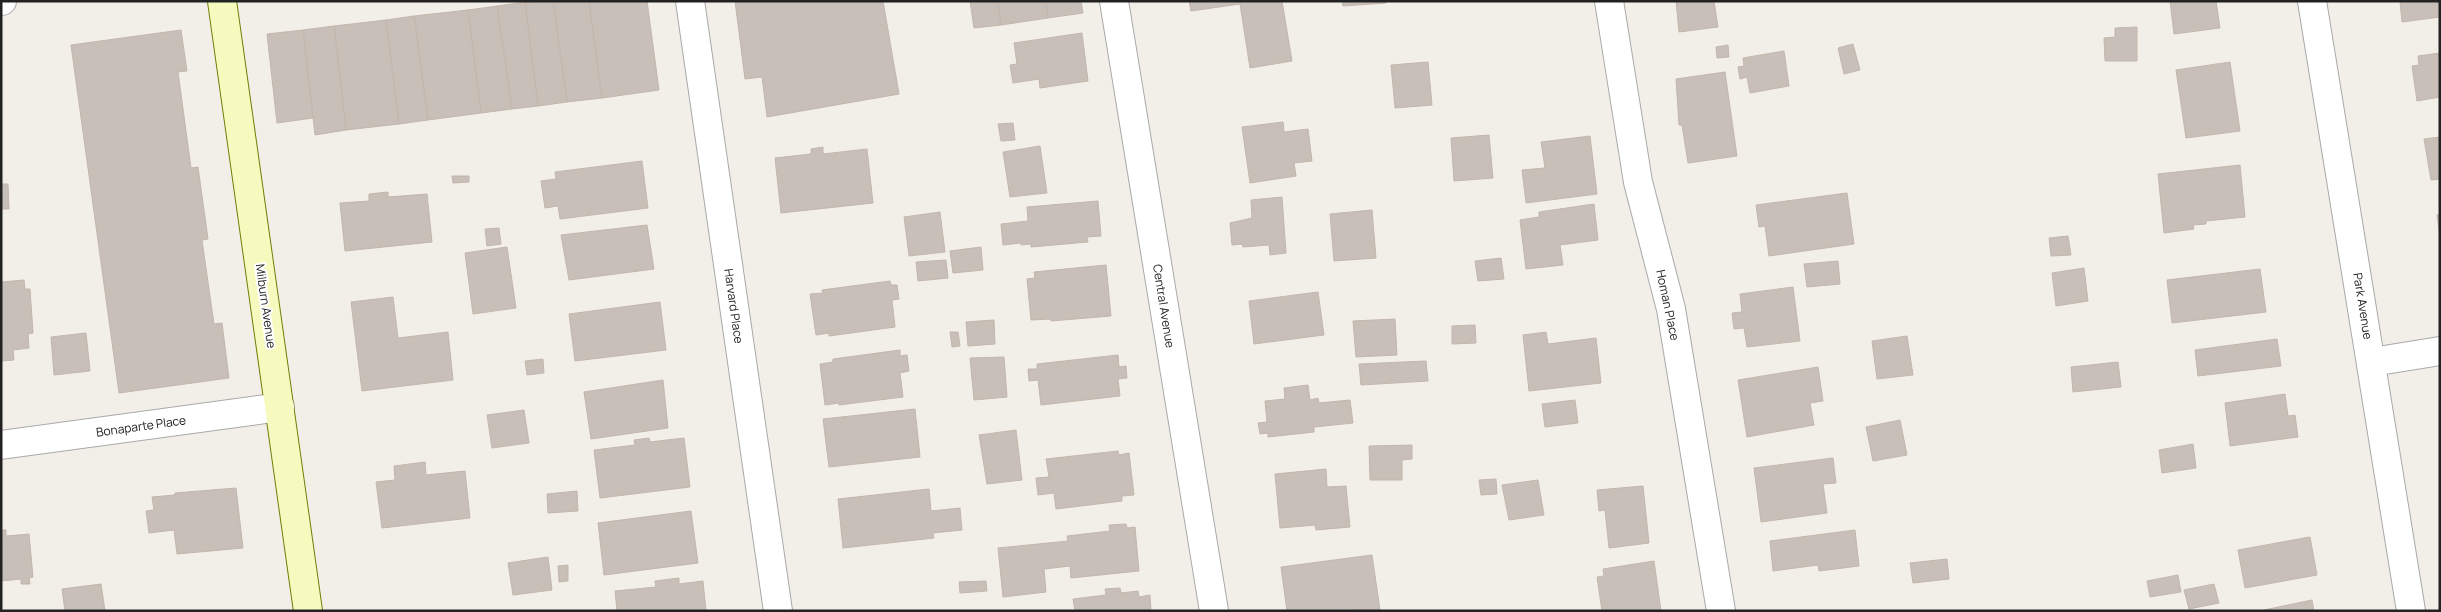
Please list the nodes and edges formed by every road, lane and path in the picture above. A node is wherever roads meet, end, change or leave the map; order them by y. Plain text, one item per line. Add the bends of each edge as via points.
1 (222, 1) edge
2 (690, 1) edge
3 (1114, 1) edge
4 (1609, 1) edge
5 (2312, 1) edge
6 (2440, 351) edge
7 (2372, 362) junction
8 (280, 407) junction
9 (1, 446) edge
10 (308, 611) edge
11 (778, 611) edge
12 (1214, 611) edge
13 (1721, 611) edge
14 (2411, 611) edge

1 - 8 main road, Milburn Avenue
2 - 11 street, Harvard Place
3 - 12 street, Central Avenue
4 - 13 street, Homan Place via 1638,182 1671,309
5 - 7 street, Park Avenue
6 - 7 street
7 - 14 street, Park Avenue
8 - 9 street, Bonaparte Place
8 - 10 main road, Milburn Avenue

